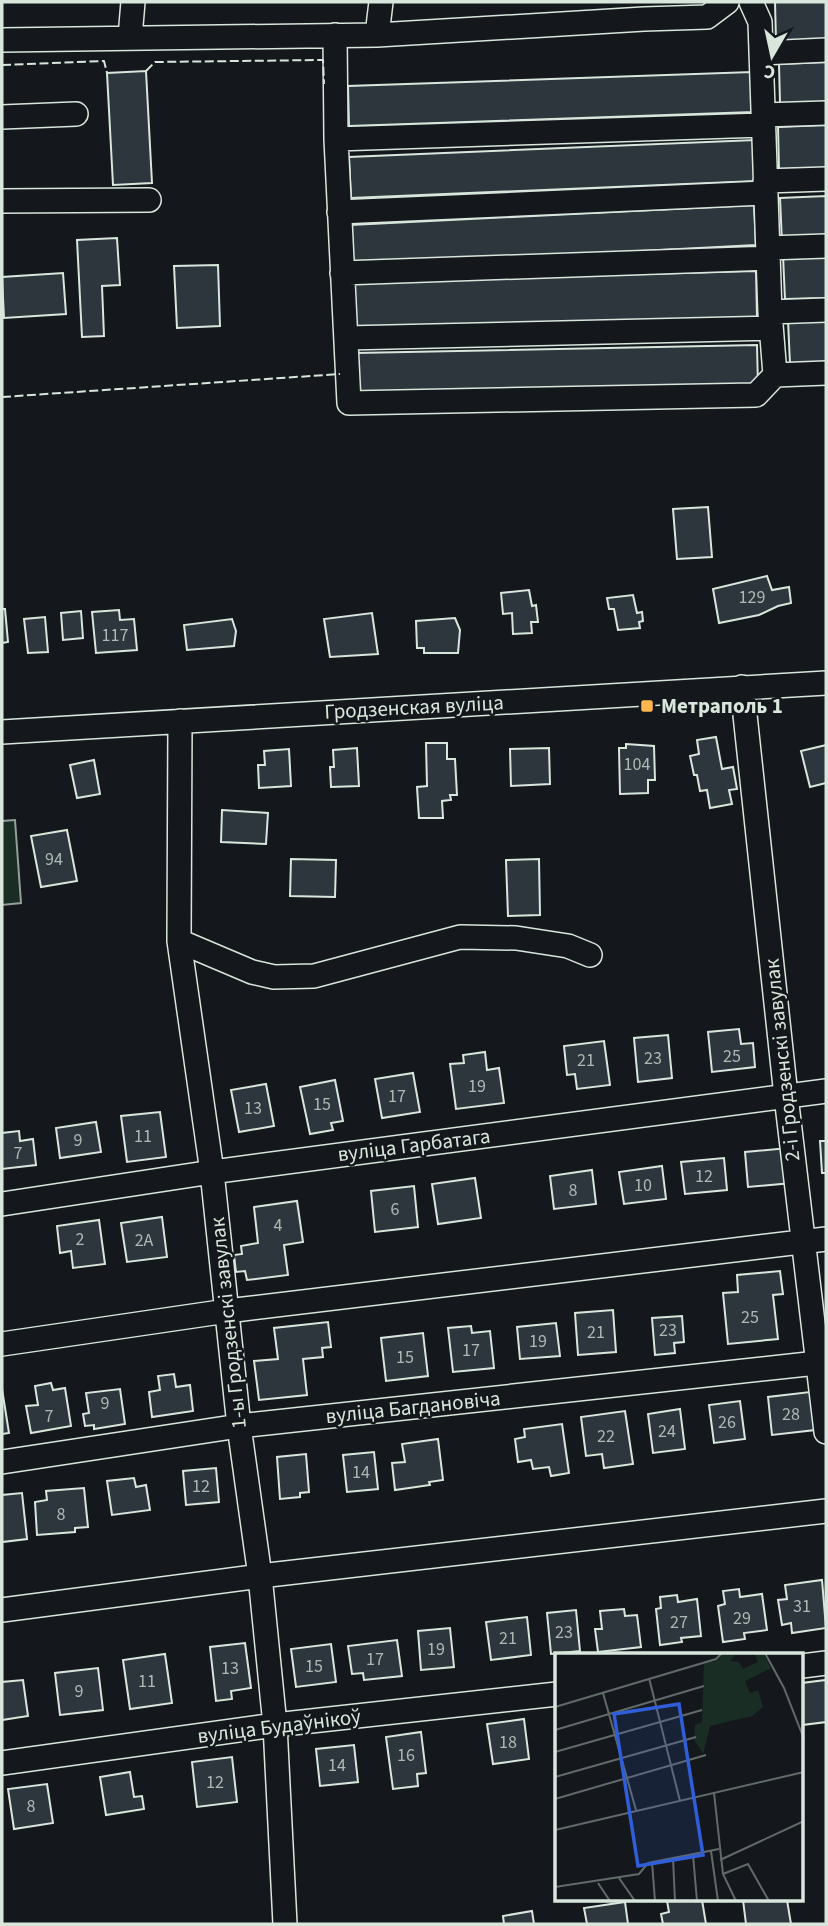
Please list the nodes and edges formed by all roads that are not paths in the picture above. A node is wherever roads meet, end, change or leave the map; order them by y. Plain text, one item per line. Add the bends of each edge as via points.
1 (133, 2) edge
2 (381, 2) edge
3 (727, 2) edge
4 (751, 2) edge
5 (645, 10) edge
6 (335, 35) junction
7 (377, 35) junction
8 (130, 37) junction
9 (2, 40) edge
10 (826, 50) edge
11 (761, 53) junction
12 (826, 113) edge
13 (76, 114) dead end
14 (2, 117) edge
15 (763, 120) junction
16 (336, 139) junction
17 (826, 179) edge
18 (765, 187) junction
19 (149, 200) dead end
20 (2, 201) edge
21 (340, 212) junction
22 (826, 246) edge
23 (768, 253) junction
24 (342, 273) junction
25 (826, 310) edge
26 (770, 320) junction
27 (346, 338) junction
28 (826, 373) edge
29 (775, 375) junction
30 (826, 682) edge
31 (742, 687) junction
32 (180, 721) junction
33 (2, 732) edge
34 (179, 941) junction
35 (590, 955) dead end
36 (826, 1091) edge
37 (786, 1096) junction
38 (212, 1172) junction
39 (2, 1204) edge
40 (815, 1240) edge
41 (227, 1311) junction
42 (2, 1344) edge
43 (822, 1362) edge
44 (239, 1426) junction
45 (826, 1432) edge
46 (2, 1462) edge
47 (826, 1511) edge
48 (260, 1576) junction
49 (2, 1610) edge
50 (826, 1663) edge
51 (804, 1666) edge
52 (555, 1693) edge
53 (275, 1725) junction
54 (2, 1762) edge
55 (285, 1924) edge

1 - 8 street
2 - 7 street
3 - 5 street via 707,17
4 - 11 street via 760,22
5 - 7 street
6 - 7 street
6 - 8 street
6 - 16 street
8 - 9 street
10 - 11 street
11 - 15 street
12 - 15 street
13 - 14 street
15 - 16 street
15 - 18 street
16 - 21 street
17 - 18 street
18 - 21 street
18 - 23 street
19 - 20 street
21 - 24 street
22 - 23 street
23 - 24 street
23 - 26 street
24 - 27 street
25 - 26 street
26 - 27 street
26 - 29 street
27 - 29 street via 349,402 756,395
28 - 29 street
30 - 31 street, Гродзенская вуліца
31 - 32 street, Гродзенская вуліца
31 - 37 street, 2-і Гродзенскі завулак
32 - 33 street, Гродзенская вуліца
32 - 34 street, 1-ы Гродзенскі завулак
34 - 35 street via 274,977 314,976 460,937 529,940
34 - 38 street, 1-ы Гродзенскі завулак
36 - 37 street, вуліца Гарбатага
37 - 38 street, вуліца Гарбатага
37 - 40 street, 2-і Гродзенскі завулак
38 - 39 street, вуліца Гарбатага
38 - 41 street, 1-ы Гродзенскі завулак
40 - 41 street
40 - 43 street, 2-і Гродзенскі завулак
41 - 42 street
41 - 44 street, 1-ы Гродзенскі завулак
43 - 44 street, вуліца Багдановіча
43 - 45 street, 2-і Гродзенскі завулак
44 - 46 street, вуліца Багдановіча
44 - 48 street, 1-ы Гродзенскі завулак
47 - 48 street
48 - 49 street
48 - 53 street, 1-ы Гродзенскі завулак
50 - 51 street
52 - 53 street, вуліца Будаўнікоў
53 - 54 street, вуліца Будаўнікоў
53 - 55 street, 1-ы Гродзенскі завулак

